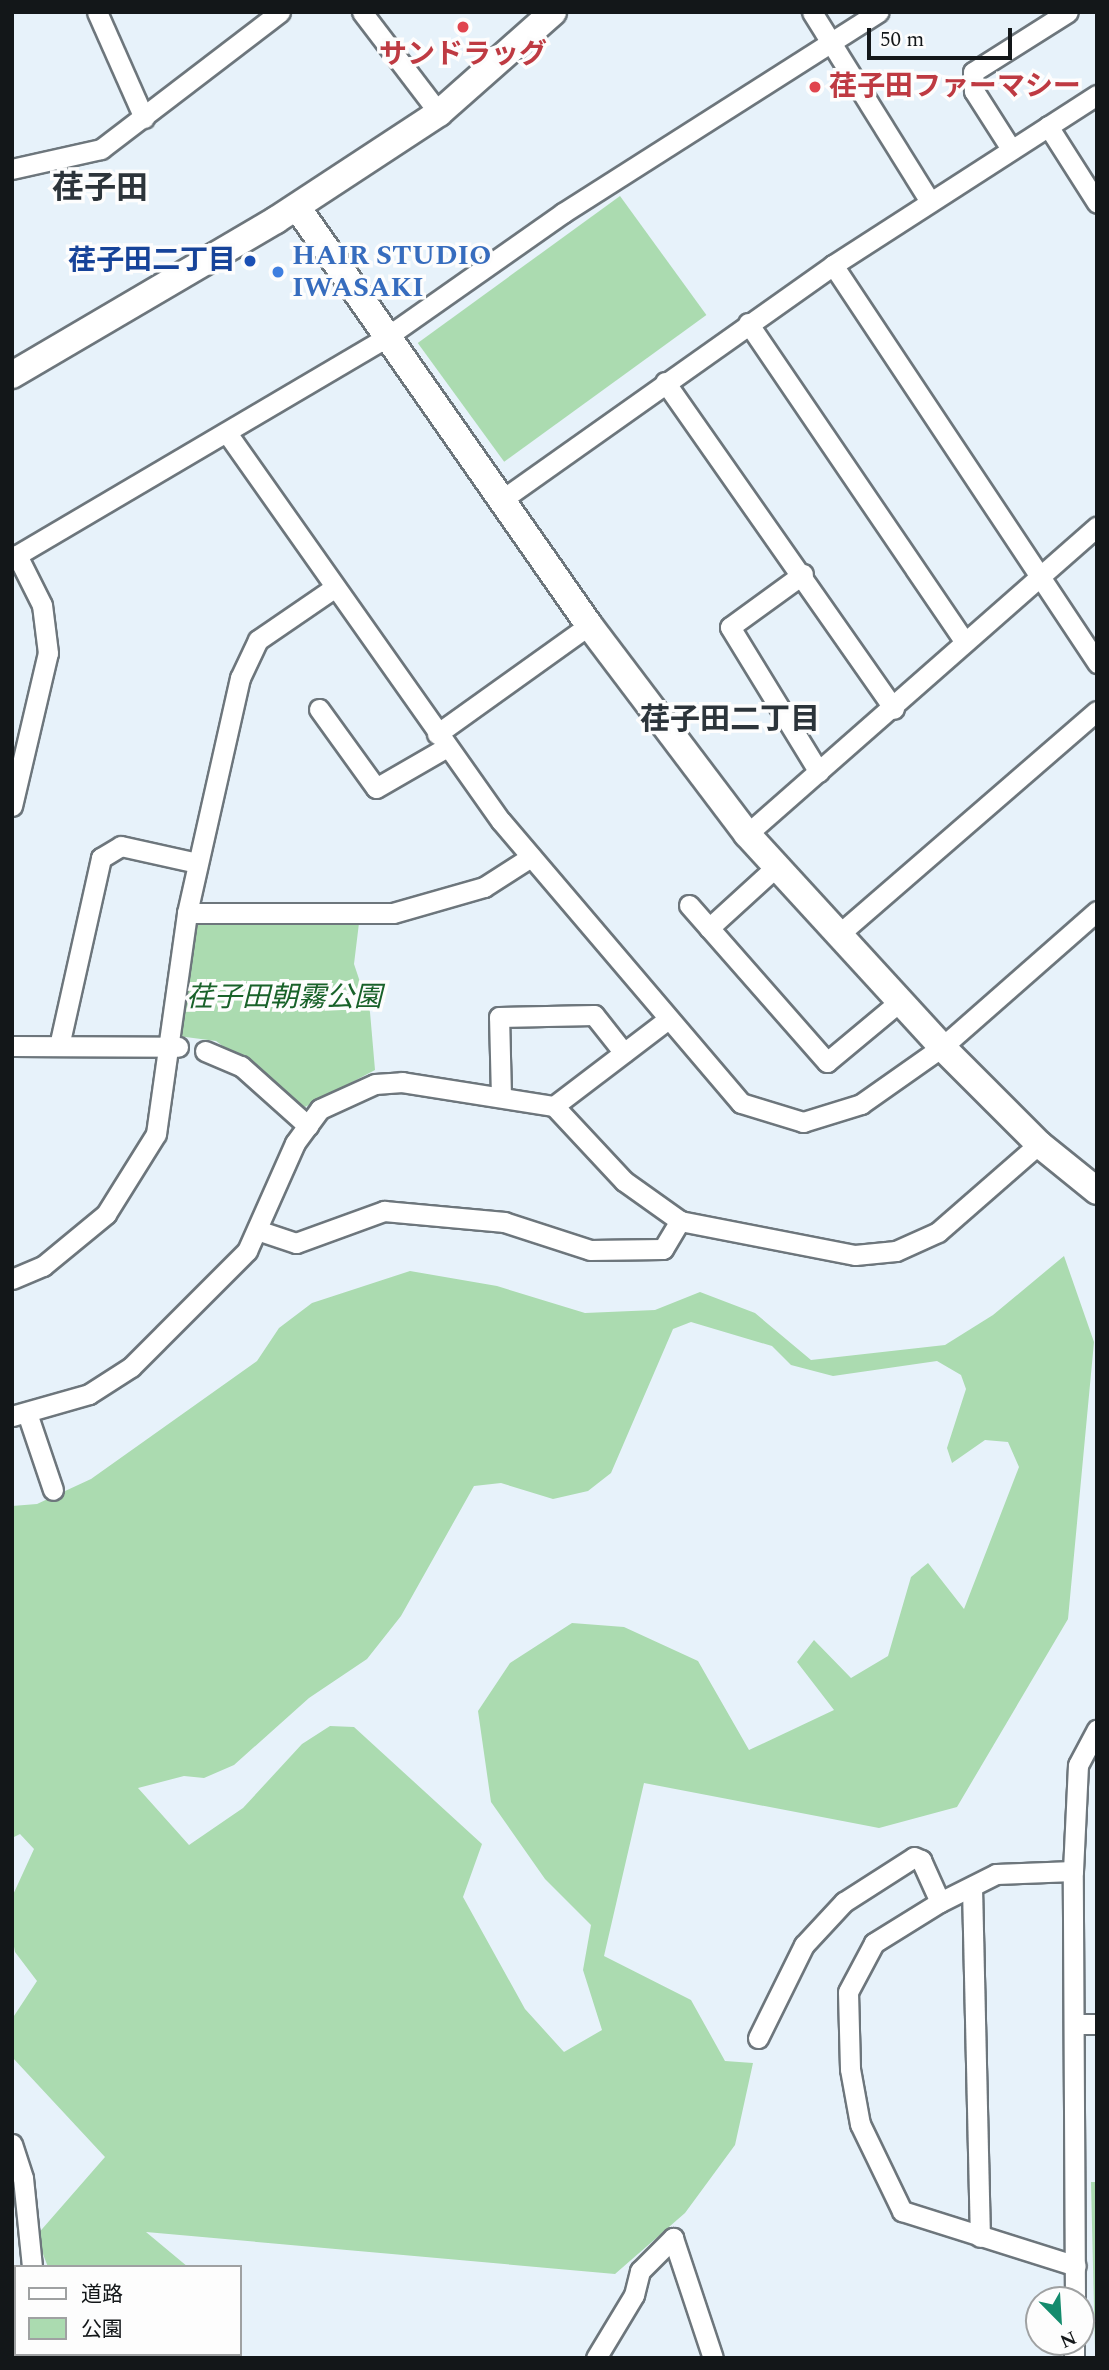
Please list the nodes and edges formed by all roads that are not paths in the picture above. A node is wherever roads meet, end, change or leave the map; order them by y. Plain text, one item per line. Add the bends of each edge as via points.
1 (97, 12) edge
2 (279, 12) edge
3 (362, 12) edge
4 (553, 12) edge
5 (812, 12) edge
6 (878, 12) edge
7 (1068, 12) edge
8 (830, 42) junction
9 (1097, 95) edge
10 (439, 113) junction
11 (144, 118) junction
12 (1048, 126) junction
13 (1011, 149) junction
14 (12, 169) edge
15 (929, 200) junction
16 (1097, 203) edge
17 (297, 207) junction
18 (833, 265) junction
19 (748, 323) junction
20 (385, 338) junction
21 (12, 375) edge
22 (665, 382) junction
23 (227, 433) junction
24 (500, 501) junction
25 (1097, 526) edge
26 (15, 557) edge
27 (803, 574) junction
28 (1040, 575) junction
29 (334, 588) junction
30 (589, 625) junction
31 (965, 642) junction
32 (1097, 663) edge
33 (319, 709) dead end
34 (894, 709) junction
35 (1097, 711) edge
36 (442, 741) junction
37 (820, 772) junction
38 (12, 806) edge
39 (747, 834) junction
40 (531, 857) junction
41 (197, 863) junction
42 (777, 866) junction
43 (688, 905) dead end
44 (1097, 911) edge
45 (187, 913) junction
46 (709, 928) junction
47 (838, 935) junction
48 (899, 1002) junction
49 (667, 1020) junction
50 (12, 1046) edge
51 (59, 1046) junction
52 (172, 1046) junction
53 (942, 1047) junction
54 (205, 1051) dead end
55 (624, 1053) junction
56 (501, 1097) junction
57 (554, 1106) junction
58 (308, 1126) junction
59 (1039, 1144) junction
60 (1097, 1191) edge
61 (680, 1221) junction
62 (257, 1230) junction
63 (12, 1279) edge
64 (20, 1414) edge
65 (53, 1490) dead end
66 (1097, 1730) edge
67 (1073, 1871) junction
68 (972, 1887) junction
69 (940, 1902) junction
70 (1075, 2024) junction
71 (1097, 2024) edge
72 (758, 2038) dead end
73 (12, 2144) edge
74 (980, 2237) junction
75 (32, 2265) edge
76 (1076, 2266) junction
77 (1075, 2286) edge
78 (596, 2358) edge
79 (713, 2358) edge

1 - 11 street
2 - 11 street
3 - 10 street
4 - 10 street
5 - 8 street
6 - 8 street
7 - 13 street via 973,72 974,91
8 - 15 street
8 - 20 street via 563,213
9 - 12 street
10 - 17 street
11 - 14 street via 76,159
12 - 13 street
12 - 16 street
13 - 15 street
15 - 18 street
17 - 20 street
17 - 21 street
18 - 19 street
18 - 28 street
19 - 22 street
19 - 31 street
20 - 23 street
20 - 24 street
22 - 24 street
22 - 27 street
23 - 26 street
23 - 29 street
24 - 30 street
25 - 28 street
26 - 38 street via 42,605 48,653
27 - 34 street
27 - 37 street via 730,627
28 - 31 street
28 - 32 street
29 - 36 street
29 - 41 street via 258,640 240,678
30 - 36 street
30 - 39 street
31 - 34 street
33 - 36 street via 376,788
34 - 37 street
35 - 47 street
36 - 40 street
37 - 39 street
39 - 42 street
40 - 45 street via 484,887 393,913
40 - 49 street
41 - 45 street
41 - 51 street via 121,846 101,858
42 - 46 street
42 - 47 street
43 - 46 street
44 - 53 street
45 - 52 street
46 - 48 street via 827,1062
47 - 48 street
48 - 53 street
49 - 53 street via 741,1103 803,1122 861,1104
49 - 55 street
50 - 51 street
51 - 52 street
52 - 63 street via 156,1134 137,1173 73,1244
53 - 59 street
54 - 58 street via 241,1066
55 - 56 street via 594,1015 499,1017
55 - 57 street
56 - 57 street
56 - 58 street via 402,1082 375,1084 320,1109
57 - 61 street via 624,1181
58 - 62 street
59 - 60 street
59 - 61 street via 938,1232 896,1251 855,1255
61 - 62 street via 663,1249 590,1251 504,1222 384,1212 296,1243
62 - 64 street via 247,1251 210,1292 131,1367 89,1394
64 - 65 street
66 - 67 street via 1078,1765
67 - 68 street via 996,1874
67 - 70 street
68 - 69 street
68 - 74 street
69 - 72 street via 921,1860 914,1857 844,1902 804,1945
69 - 74 street via 874,1943 854,1974 850,2069 864,2135 902,2211
70 - 71 street
70 - 76 street
73 - 75 street via 23,2179
74 - 76 street
76 - 77 street
78 - 79 street via 634,2295 640,2270 673,2238

